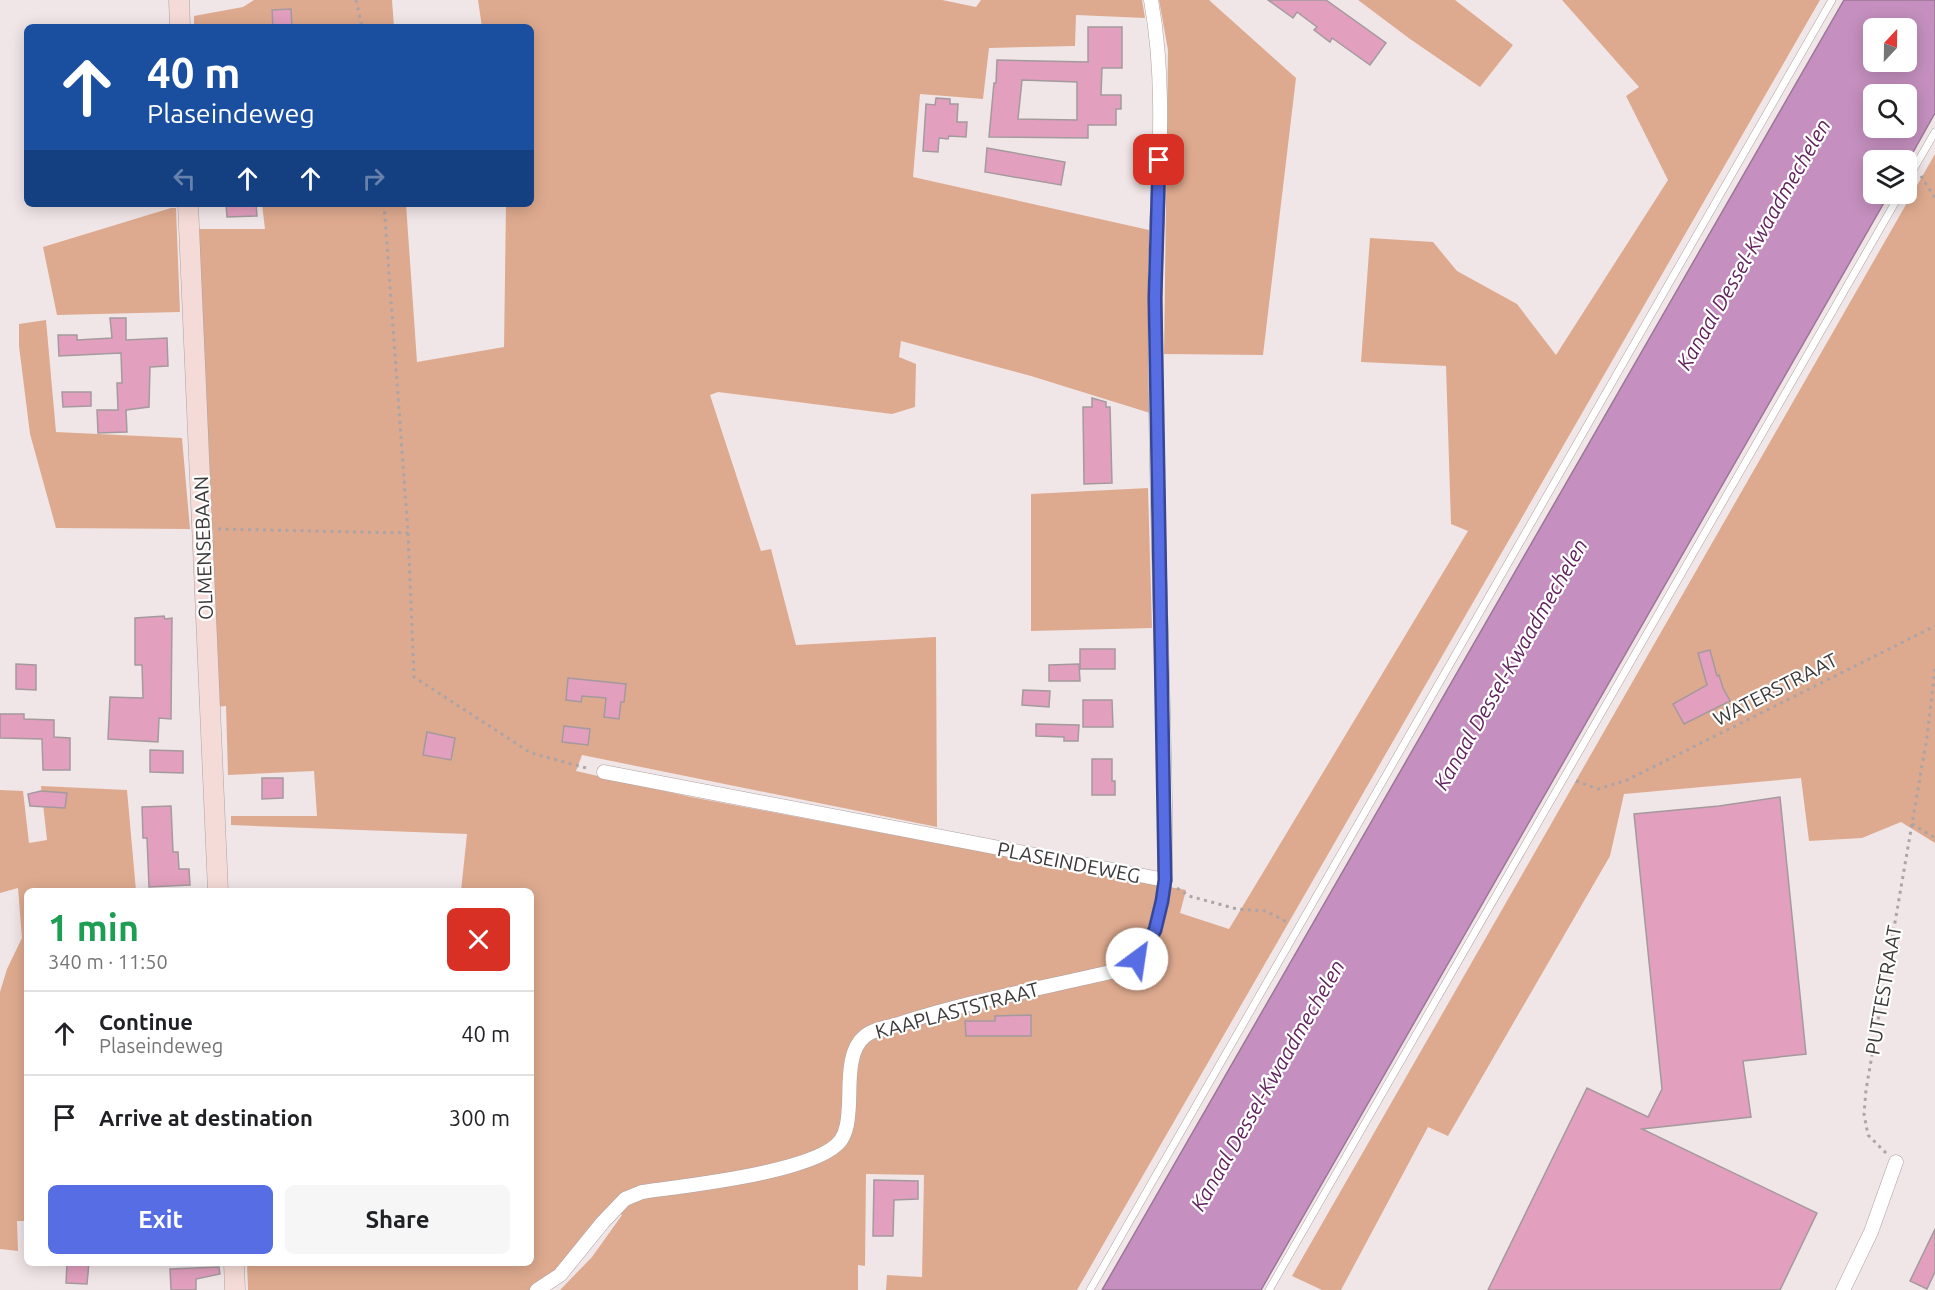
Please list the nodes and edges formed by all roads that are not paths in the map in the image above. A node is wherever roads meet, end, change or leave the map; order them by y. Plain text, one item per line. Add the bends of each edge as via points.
1 (179, 0) edge
2 (1151, 0) edge
3 (1832, 0) edge
4 (180, 24) edge
5 (1935, 132) edge
6 (1917, 164) edge
7 (1894, 204) edge
8 (188, 207) edge
9 (604, 772) road end
10 (1165, 880) junction
11 (218, 888) edge
12 (1896, 1162) road end
13 (234, 1266) edge
14 (236, 1290) edge
15 (537, 1290) edge
16 (1090, 1290) edge
17 (1269, 1290) edge
18 (1843, 1290) edge

1 - 4 street
2 - 10 street, PLASEINDEWEG via 1161,91 1155,298
3 - 16 lane
5 - 6 lane
7 - 17 lane
8 - 11 street, OLMENSEBAAN
9 - 10 street, PLASEINDEWEG
10 - 15 street, KAAPLASTSTRAAT via 1155,930 1137,959 1115,971 918,1017 867,1034 855,1048 847,1127 833,1148 783,1168 642,1192 625,1199 560,1275
12 - 18 street via 1871,1232
13 - 14 street

